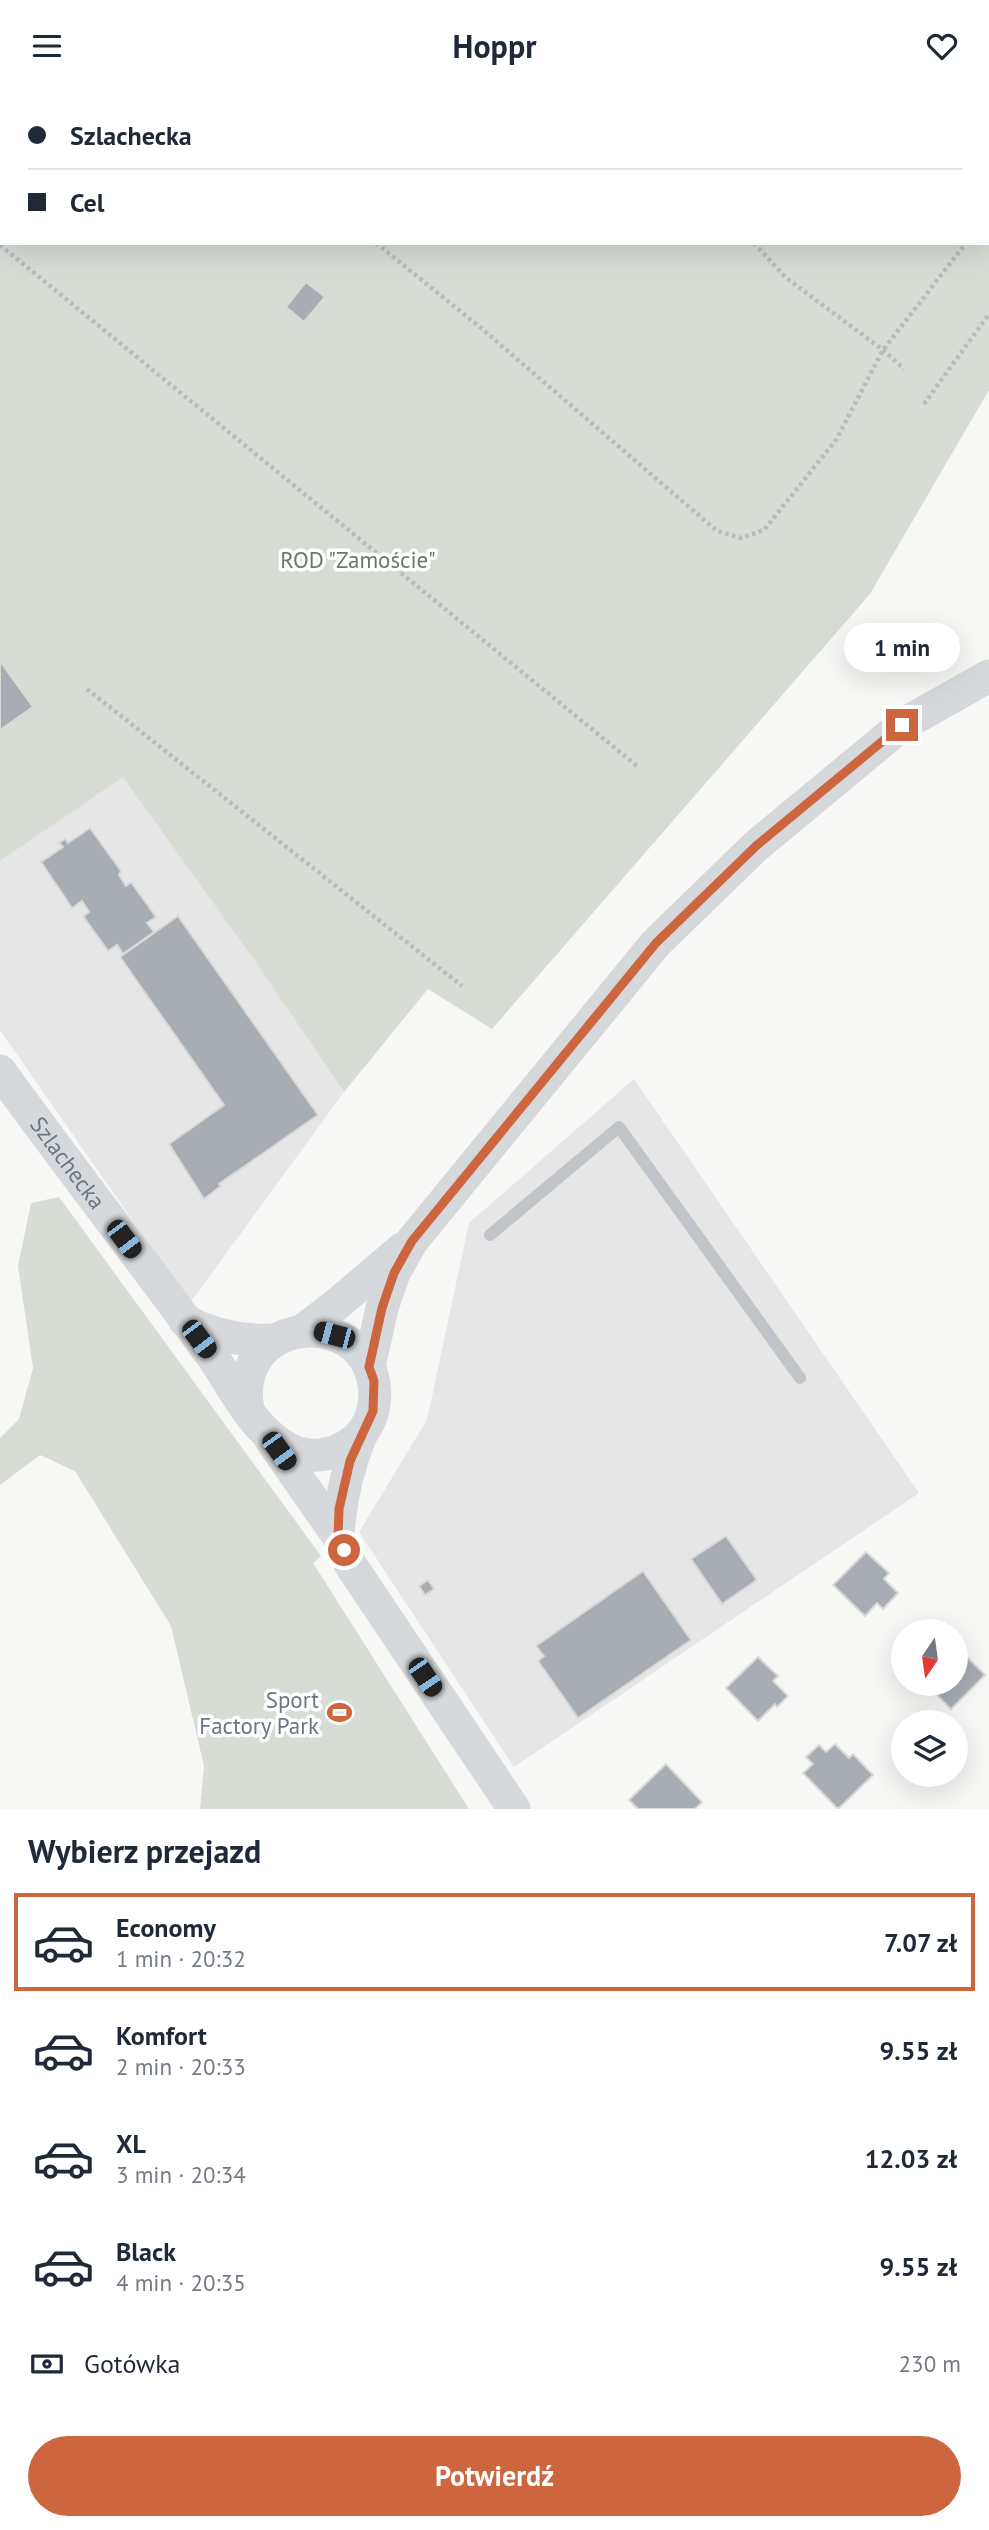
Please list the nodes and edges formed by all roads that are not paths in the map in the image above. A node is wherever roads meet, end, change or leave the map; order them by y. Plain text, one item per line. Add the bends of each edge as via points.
1 (989, 676) edge
2 (0, 1070) edge
3 (490, 1235) dead end
4 (412, 1241) junction
5 (185, 1321) junction
6 (289, 1336) junction
7 (369, 1367) junction
8 (800, 1378) dead end
9 (248, 1410) junction
10 (361, 1435) junction
11 (268, 1436) junction
12 (338, 1537) junction
13 (514, 1809) edge

1 - 4 street via 902,725 756,846 666,933
2 - 5 street, Szlachecka
3 - 8 lane via 619,1127
4 - 6 street via 336,1305
4 - 7 street via 382,1308
5 - 6 street via 234,1339
5 - 9 street, Szlachecka
6 - 7 street via 318,1331 334,1335 354,1348
6 - 9 street via 263,1350 254,1363 245,1393
7 - 10 street via 375,1396
9 - 11 street
10 - 11 street via 345,1448 312,1456
10 - 12 street via 343,1485
11 - 12 street
12 - 13 street via 350,1564

